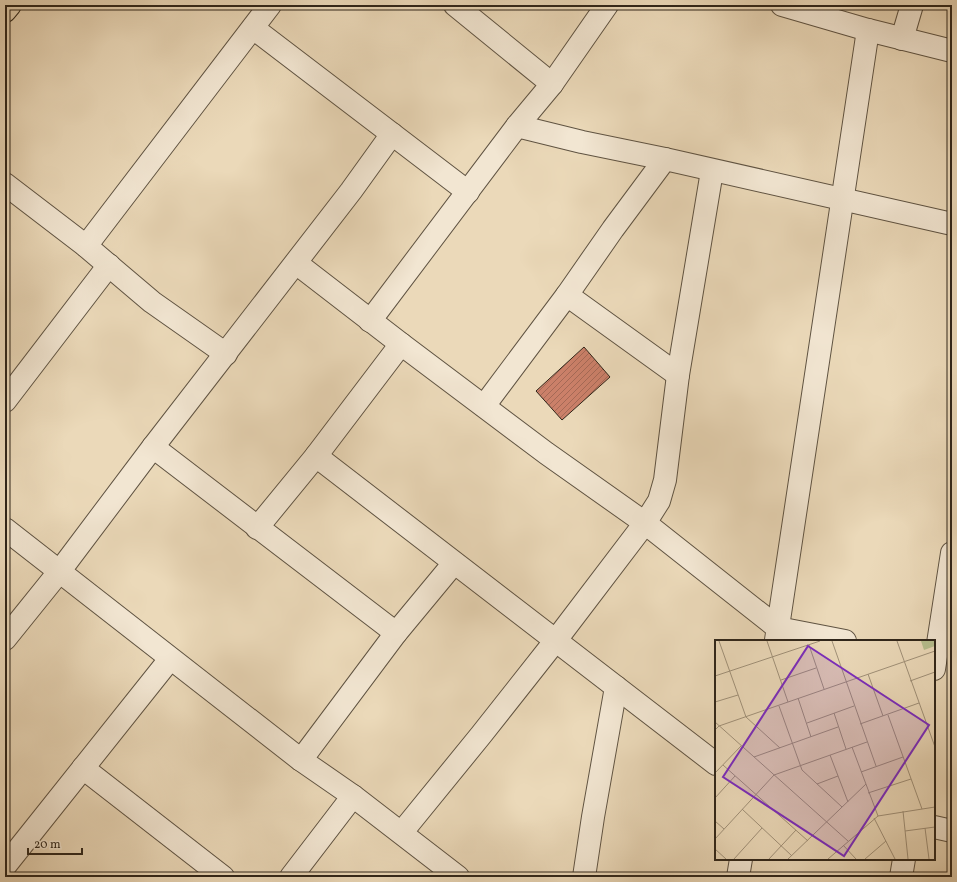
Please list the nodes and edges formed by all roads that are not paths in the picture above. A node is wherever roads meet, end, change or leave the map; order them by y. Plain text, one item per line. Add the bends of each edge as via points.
1 (10, 5) edge
2 (270, 5) edge
3 (455, 5) edge
4 (607, 5) edge
5 (782, 5) edge
6 (912, 5) edge
7 (5, 11) edge
8 (253, 28) junction
9 (868, 30) junction
10 (902, 39) junction
11 (952, 52) edge
12 (552, 84) junction
13 (517, 126) junction
14 (392, 134) junction
15 (665, 159) junction
16 (712, 171) junction
17 (5, 184) edge
18 (468, 192) junction
19 (842, 200) junction
20 (952, 224) edge
21 (86, 246) junction
22 (296, 263) junction
23 (109, 265) junction
24 (567, 296) junction
25 (370, 321) junction
26 (401, 344) junction
27 (226, 354) junction
28 (678, 375) junction
29 (5, 401) edge
30 (484, 406) junction
31 (153, 447) junction
32 (316, 456) junction
33 (645, 523) junction
34 (257, 528) junction
35 (5, 529) edge
36 (952, 553) edge
37 (454, 563) junction
38 (59, 572) junction
39 (396, 633) junction
40 (777, 634) edge
41 (5, 639) edge
42 (556, 640) junction
43 (835, 640) edge
44 (170, 658) junction
45 (939, 662) edge
46 (616, 687) junction
47 (301, 760) junction
48 (715, 763) edge
49 (83, 768) junction
50 (353, 796) junction
51 (935, 827) edge
52 (952, 831) edge
53 (402, 832) junction
54 (741, 860) edge
55 (904, 860) edge
56 (5, 866) edge
57 (223, 877) edge
58 (291, 877) edge
59 (458, 877) edge
60 (584, 877) edge
61 (738, 877) edge
62 (901, 877) edge

1 - 7 highway
2 - 8 street
3 - 12 street
4 - 12 street
5 - 9 street
6 - 10 street
8 - 14 street
8 - 21 street
9 - 10 street
9 - 19 street
10 - 11 street
12 - 13 street
13 - 15 street
13 - 18 street
14 - 18 street
14 - 22 street
15 - 16 street
15 - 24 street via 612,229
16 - 19 street
16 - 28 street
17 - 21 street
18 - 25 street
19 - 20 street
19 - 40 street
21 - 23 street
22 - 25 street
22 - 27 street
23 - 27 street via 152,302
23 - 29 street
24 - 28 street
24 - 30 street
25 - 26 street
26 - 30 street
26 - 32 street
27 - 31 street
28 - 33 street via 665,480 659,501
30 - 33 street
31 - 34 street
31 - 38 street
32 - 34 street
32 - 37 street
33 - 40 street
33 - 42 street
34 - 39 street
35 - 38 street
36 - 45 street
37 - 39 street
37 - 42 street
38 - 41 street
38 - 44 street
39 - 47 street
40 - 43 street
42 - 46 street
42 - 53 street
44 - 47 street
44 - 49 street
46 - 48 street
46 - 60 street
47 - 50 street
49 - 56 street
49 - 57 street
50 - 53 street
50 - 58 street
51 - 52 street
53 - 59 street
54 - 61 street
55 - 62 street

